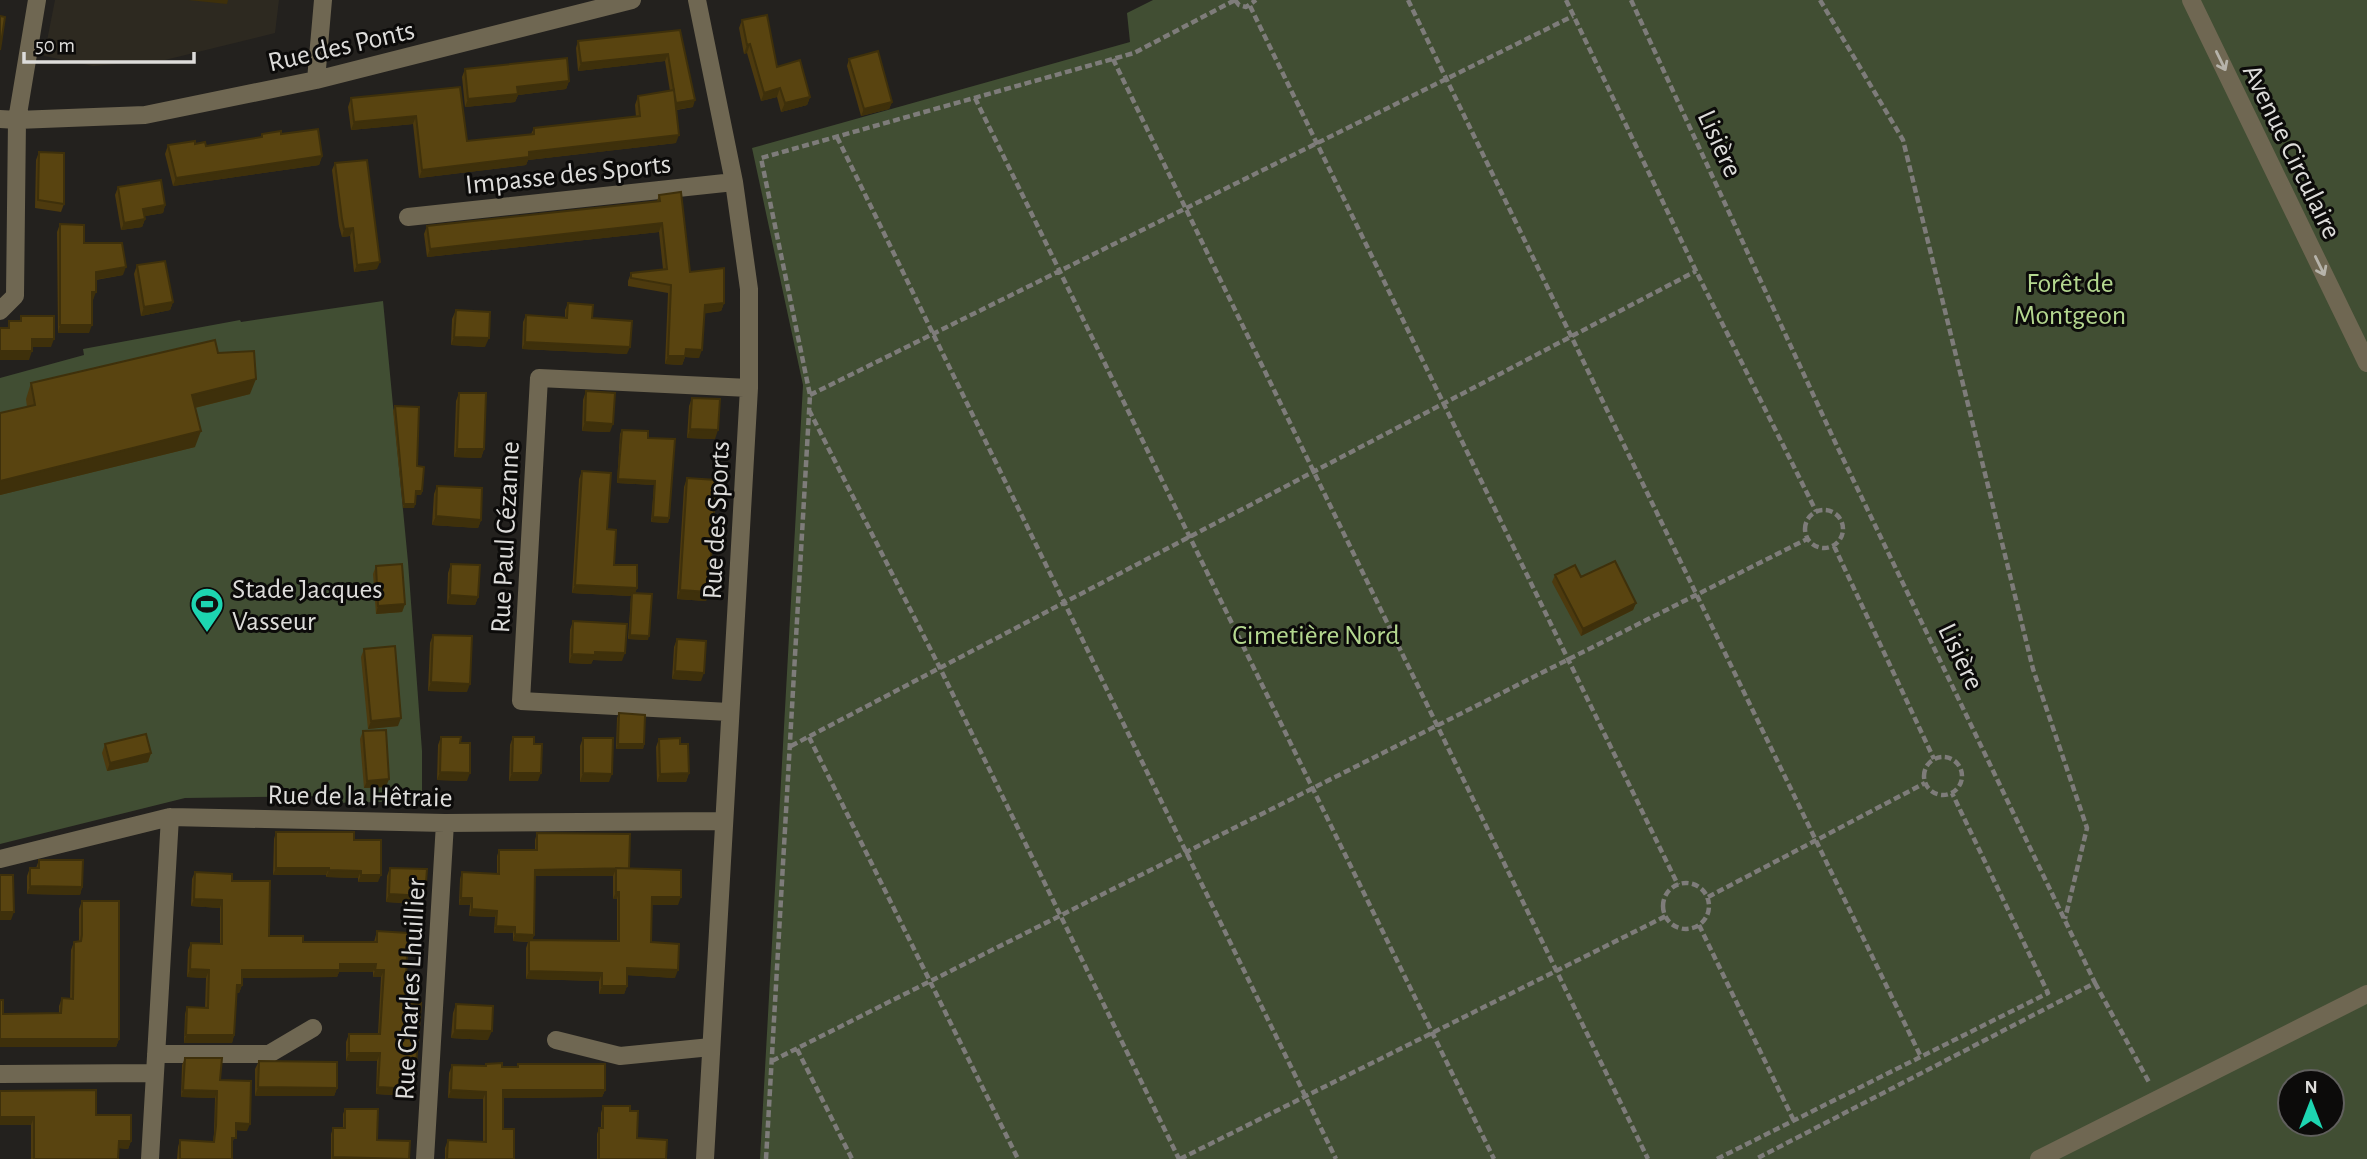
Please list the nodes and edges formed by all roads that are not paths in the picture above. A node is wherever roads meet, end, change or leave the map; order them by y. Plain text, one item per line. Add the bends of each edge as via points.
1 (37, 0) edge
2 (323, 0) edge
3 (632, 0) edge
4 (697, 0) edge
5 (2191, 0) edge
6 (316, 80) junction
7 (9, 119) edge
8 (734, 182) junction
9 (408, 217) dead end
10 (0, 311) edge
11 (2367, 363) edge
12 (749, 388) junction
13 (729, 712) junction
14 (170, 817) junction
15 (724, 821) junction
16 (445, 823) junction
17 (0, 859) edge
18 (2367, 994) edge
19 (313, 1028) dead end
20 (556, 1040) dead end
21 (711, 1047) junction
22 (156, 1054) junction
23 (155, 1073) junction
24 (0, 1074) edge
25 (150, 1159) edge
26 (425, 1159) edge
27 (705, 1159) edge
28 (2039, 1159) edge

1 - 7 street
2 - 6 street
3 - 6 street, Rue des Ponts
4 - 8 street, Rue des Sports
5 -> 11 street, Avenue Circulaire
6 - 7 street, Rue des Ponts via 145,115
7 - 10 street via 15,296
8 - 9 street, Impasse des Sports
8 - 12 street, Rue des Sports via 749,289
12 - 13 street, Rue des Sports
12 - 13 street, Rue Paul Cézanne via 539,378 521,701
13 - 15 street, Rue des Sports
14 - 16 street, Rue de la Hêtraie
14 - 17 street, Rue de la Hêtraie
14 - 22 street
15 - 16 street, Rue de la Hêtraie
15 - 21 street, Rue des Sports
16 - 26 street, Rue Charles Lhuillier
18 - 28 street
19 - 22 street via 269,1054
20 - 21 street via 620,1056
21 - 27 street, Rue des Sports
22 - 23 street
23 - 24 street
23 - 25 street

